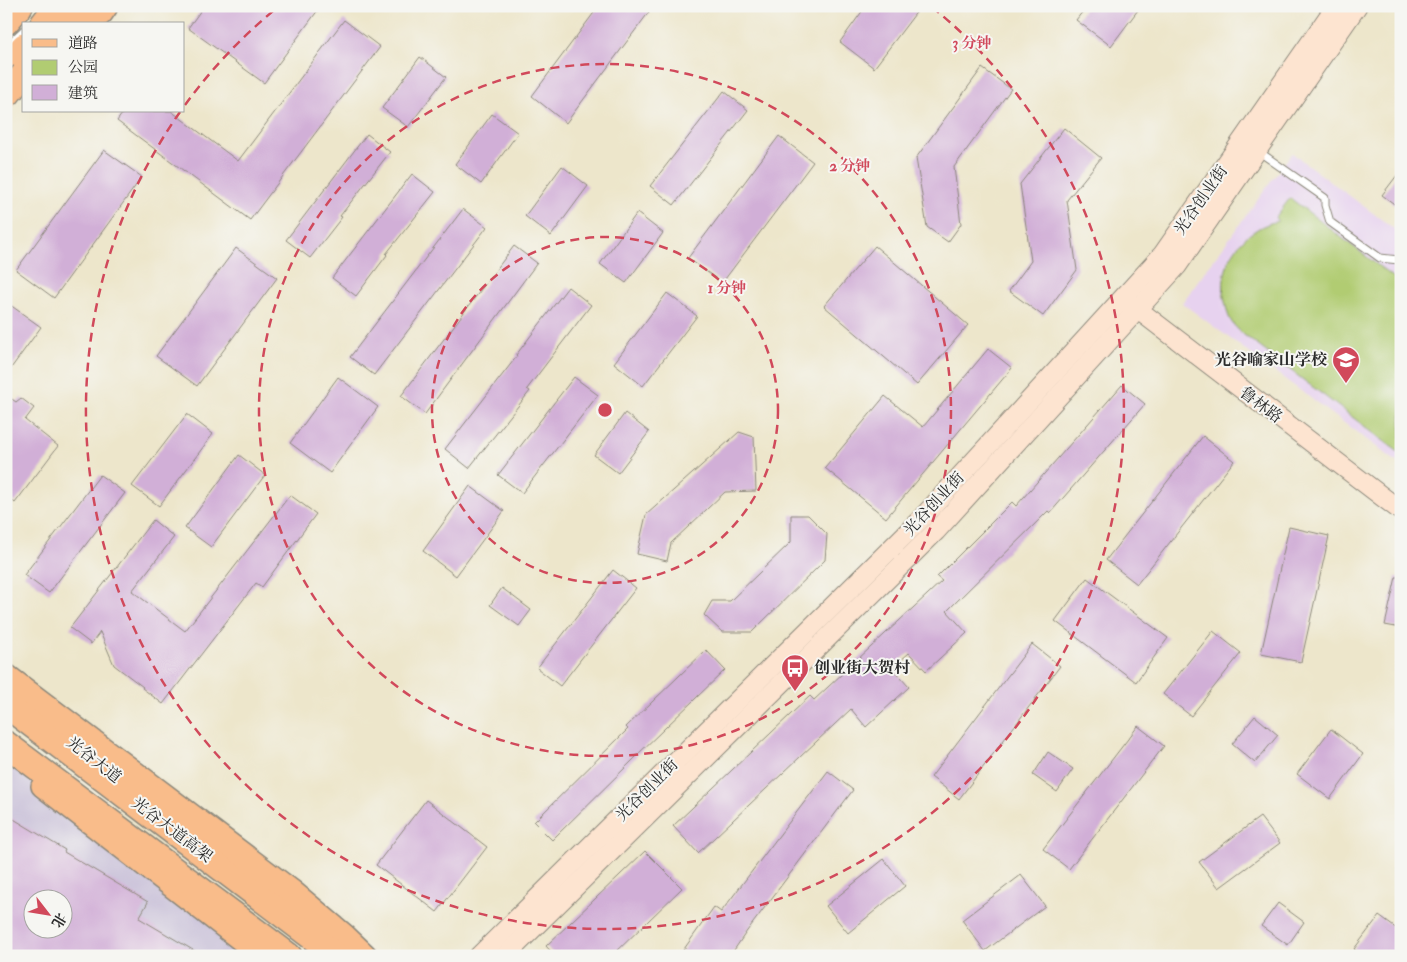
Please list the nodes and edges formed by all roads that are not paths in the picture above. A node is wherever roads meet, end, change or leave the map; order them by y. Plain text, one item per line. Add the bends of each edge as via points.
1 (11, 6) edge
2 (20, 6) edge
3 (29, 6) edge
4 (57, 6) edge
5 (72, 6) edge
6 (1336, 6) edge
7 (1356, 6) edge
8 (6, 11) edge
9 (93, 12) edge
10 (6, 22) edge
11 (45, 22) edge
12 (63, 22) edge
13 (67, 22) edge
14 (6, 30) edge
15 (22, 32) edge
16 (6, 48) edge
17 (22, 48) edge
18 (6, 65) edge
19 (22, 70) edge
20 (22, 76) edge
21 (22, 76) edge
22 (6, 88) edge
23 (6, 96) edge
24 (1250, 146) junction
25 (1401, 261) edge
26 (1122, 298) junction
27 (1137, 310) junction
28 (1401, 511) edge
29 (6, 677) edge
30 (6, 692) edge
31 (6, 705) edge
32 (6, 744) edge
33 (6, 758) edge
34 (261, 956) edge
35 (289, 956) edge
36 (337, 956) edge
37 (349, 956) edge
38 (364, 956) edge
39 (479, 956) edge
40 (505, 956) edge

1 - 8 main road
2 - 10 highway
3 - 14 lane
4 - 11 highway
5 - 12 highway
6 - 24 main road, 光谷创业街
7 - 24 main road, 光谷创业街
9 - 13 main road
15 - 16 lane
17 - 18 highway
19 - 22 main road
20 - 22 highway
21 - 23 highway, bridge
24 - 25 lane via 1326,198 1330,222 1380,258
24 - 26 main road, 光谷创业街 via 1163,254
24 - 27 main road, 光谷创业街 via 1178,266
26 - 27 main road, 鲁林路
26 - 39 main road, 光谷创业街 via 922,518
27 - 28 main road, 鲁林路
27 - 40 main road, 光谷创业街 via 936,531
29 - 38 highway via 292,893
30 - 37 main road, 光谷大道
31 - 36 highway, 光谷大道高架
32 - 35 highway, 光谷大道高架
33 - 34 main road

